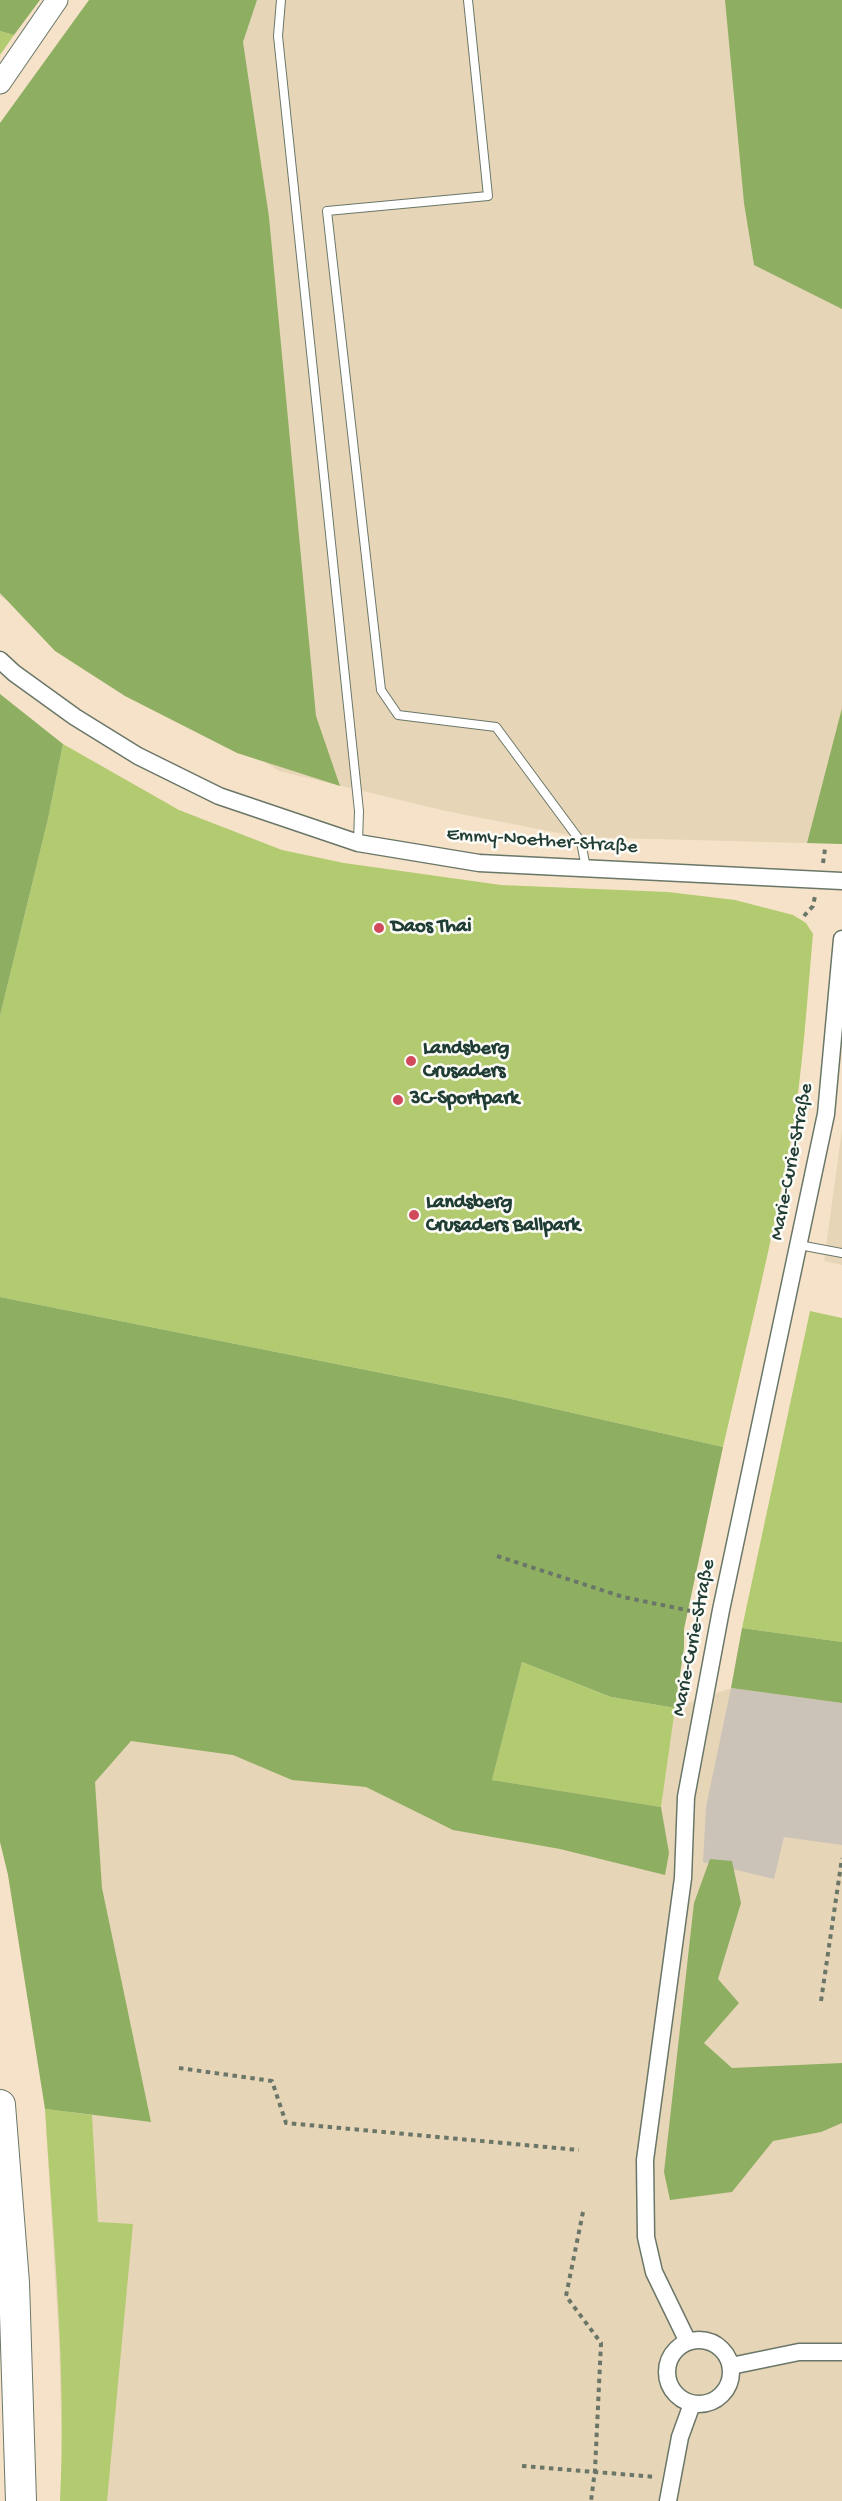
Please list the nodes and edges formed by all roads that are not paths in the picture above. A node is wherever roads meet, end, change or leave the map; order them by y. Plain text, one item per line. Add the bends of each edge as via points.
1 (57, 0) edge
2 (281, 0) edge
3 (468, 0) edge
4 (0, 83) edge
5 (0, 660) edge
6 (358, 843) junction
7 (586, 868) junction
8 (842, 881) edge
9 (842, 939) edge
10 (838, 1029) edge
11 (799, 1245) junction
12 (842, 1253) edge
13 (0, 2105) edge
14 (688, 2342) junction
15 (842, 2352) edge
16 (730, 2366) junction
17 (693, 2403) junction
18 (21, 2501) edge
19 (668, 2501) edge

1 - 4 street
2 - 6 lane via 278,36 359,811
3 - 7 lane via 488,196 327,211 381,690 398,715 496,727 581,842
5 - 6 street, Emmy-Noether-Straße via 75,717 138,756 219,796
6 - 7 street, Emmy-Noether-Straße via 479,863
7 - 8 street, Emmy-Noether-Straße
9 - 10 street, Marie-Curie-Straße
10 - 11 street, Marie-Curie-Straße via 826,1114
11 - 12 lane
11 - 14 street, Marie-Curie-Straße via 721,1610 687,1797 683,1878 645,2160 646,2237 654,2272
13 - 18 highway via 14,2283
14 - 16 street via 715,2344
14 - 17 street via 672,2355 667,2375 675,2393
15 - 16 street via 799,2352
16 - 17 street via 731,2377 722,2395 703,2404
17 - 19 street via 680,2437

